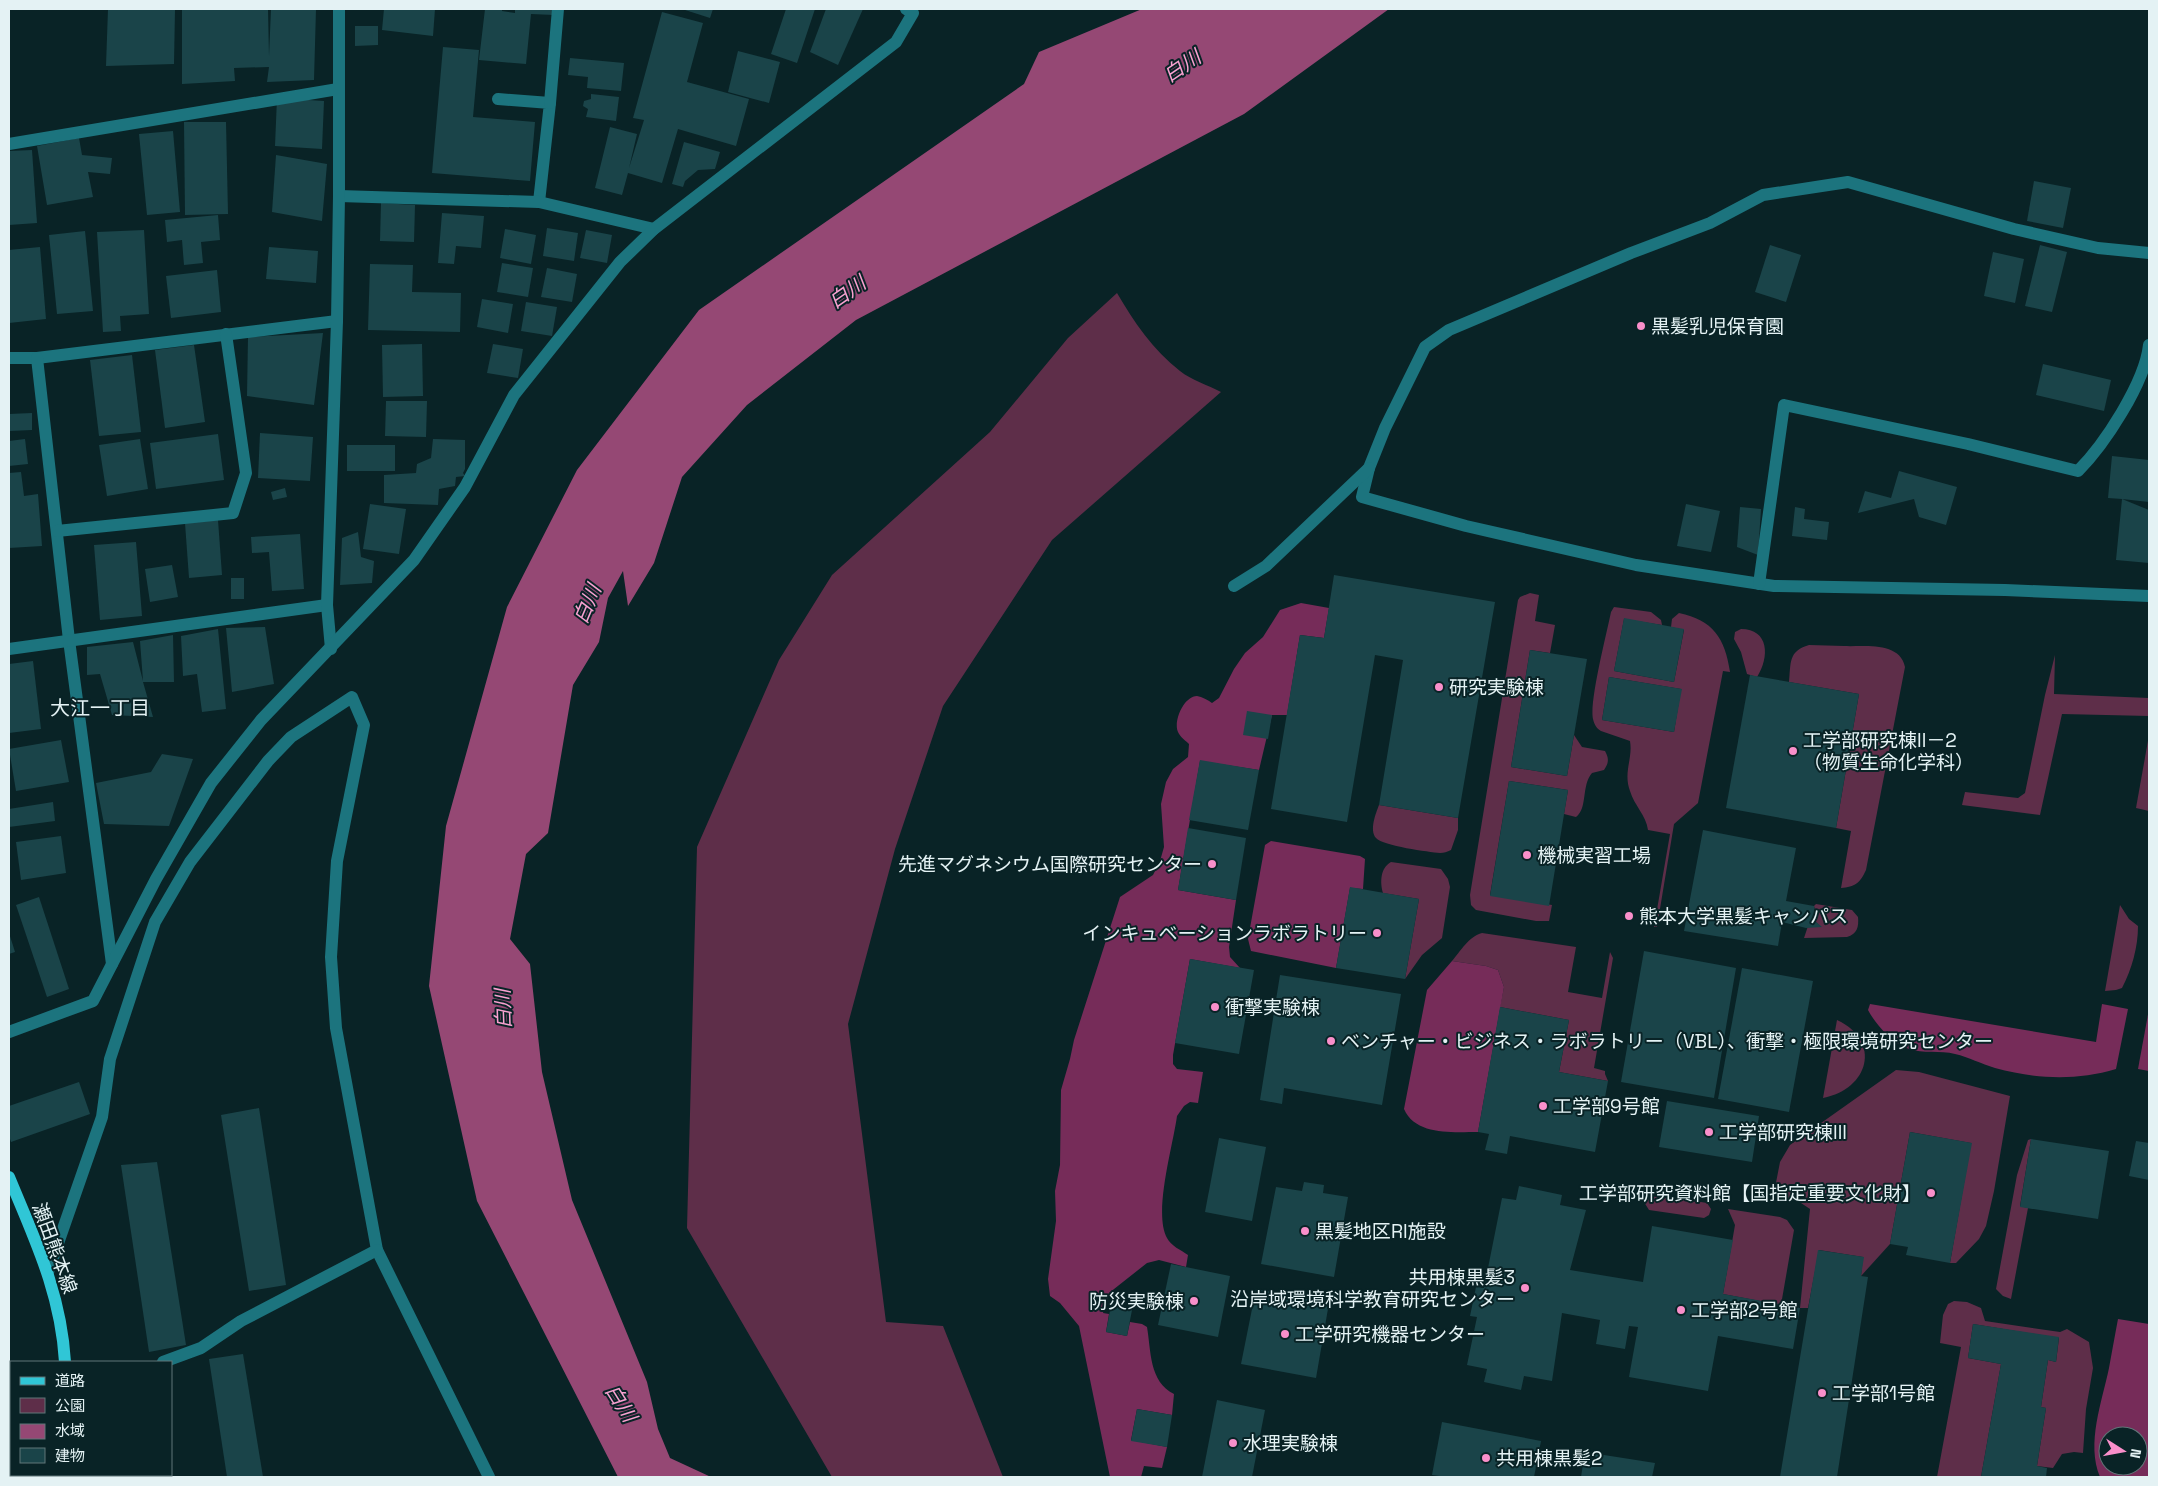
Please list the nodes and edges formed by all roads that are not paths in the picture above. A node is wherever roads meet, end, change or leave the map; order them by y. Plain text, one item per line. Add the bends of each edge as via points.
1 (339, 9) edge
2 (558, 9) edge
3 (906, 9) edge
4 (338, 89) junction
5 (498, 99) dead end
6 (550, 103) junction
7 (9, 144) edge
8 (339, 196) junction
9 (539, 202) junction
10 (654, 229) junction
11 (2149, 253) edge
12 (337, 321) junction
13 (226, 334) junction
14 (2149, 345) edge
15 (9, 358) edge
16 (37, 358) junction
17 (1368, 468) junction
18 (57, 531) junction
19 (1759, 584) junction
20 (1234, 586) dead end
21 (2149, 596) edge
22 (327, 605) junction
23 (69, 640) junction
24 (9, 649) edge
25 (331, 649) junction
26 (112, 964) junction
27 (9, 1032) edge
28 (9, 1177) edge
29 (376, 1250) junction
30 (48, 1272) junction
31 (65, 1361) edge
32 (166, 1361) edge
33 (489, 1477) edge

1 - 4 street
2 - 6 street
3 - 10 street via 913,13 896,42
4 - 7 street
4 - 8 street
5 - 6 street
6 - 9 street
8 - 9 street
8 - 12 street
9 - 10 street
10 - 25 street via 620,262 514,395 465,487 414,560
11 - 17 street via 2098,248 2023,231 1848,182 1763,195 1710,224 1595,267 1449,330 1425,347
12 - 13 street
12 - 22 street
13 - 16 street
13 - 18 street via 246,474 233,513
14 - 19 street via 2130,398 2093,456 2078,471 1968,444 1784,406
15 - 16 street
16 - 18 street
17 - 19 street via 1362,497 1466,526 1636,565
17 - 20 street via 1266,566
18 - 23 street
19 - 21 street
22 - 23 street
22 - 25 street
23 - 24 street
23 - 26 street
25 - 26 street via 261,720 211,783
26 - 27 street via 93,1001
28 - 30 main road, 瀬田熊本線
29 - 30 street via 336,1028 331,957 337,861 364,725 352,697 291,737 268,761 190,862 155,922 110,1059 102,1117
29 - 32 street via 241,1321 201,1348
29 - 33 street
30 - 31 main road, 瀬田熊本線 via 63,1335

